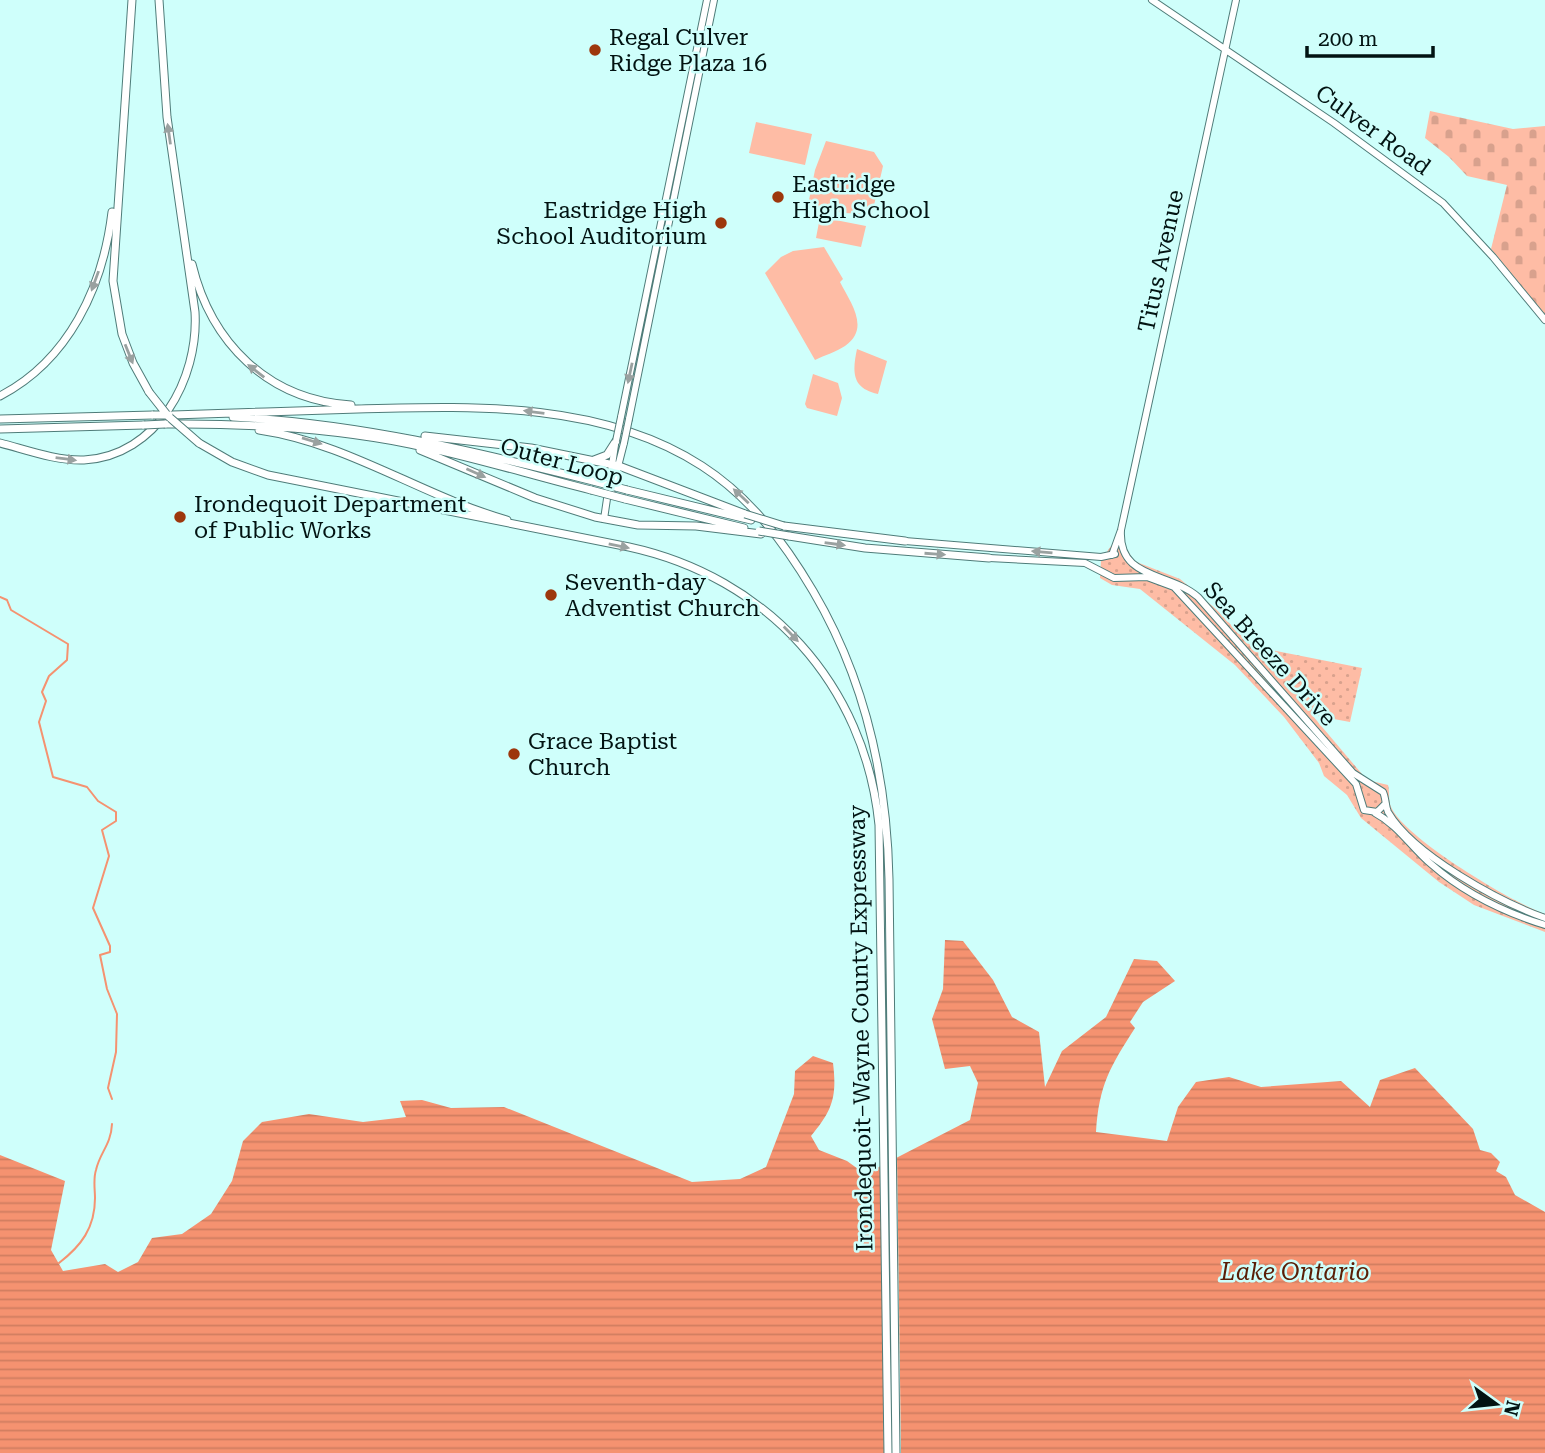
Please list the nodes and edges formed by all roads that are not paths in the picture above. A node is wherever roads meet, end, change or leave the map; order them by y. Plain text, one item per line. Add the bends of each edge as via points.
1 (132, 0) edge
2 (159, 0) edge
3 (707, 0) edge
4 (714, 0) edge
5 (1152, 0) edge
6 (1236, 0) edge
7 (1226, 48) junction
8 (121, 142) junction
9 (179, 202) junction
10 (1545, 320) edge
11 (0, 396) edge
12 (414, 408) junction
13 (173, 415) junction
14 (0, 419) edge
15 (196, 424) junction
16 (0, 429) edge
17 (371, 430) junction
18 (390, 440) junction
19 (620, 442) junction
20 (0, 443) edge
21 (588, 460) junction
22 (615, 465) junction
23 (748, 517) junction
24 (604, 519) junction
25 (760, 532) junction
26 (552, 533) junction
27 (1120, 533) junction
28 (905, 541) joint
29 (1087, 556) junction
30 (1111, 556) junction
31 (989, 558) joint
32 (1128, 559) junction
33 (1110, 576) junction
34 (1125, 577) junction
35 (1373, 787) junction
36 (1360, 794) junction
37 (1385, 804) junction
38 (1375, 813) junction
39 (1545, 918) edge
40 (1545, 925) edge
41 (888, 1110) junction
42 (888, 1453) edge
43 (896, 1453) edge

1 - 8 highway
9 -> 2 highway via 164,94
3 -> 19 main road, bridge via 621,417
4 - 19 main road, bridge via 629,419
5 - 7 main road, Culver Road
6 - 7 main road, Titus Avenue
7 - 10 main road, Culver Road via 1443,203
7 - 27 main road, Titus Avenue
8 -> 11 highway via 106,248 85,306 51,357
8 -> 26 highway, bridge via 115,304 127,349 149,392 174,422 232,462 268,475
12 -> 9 highway via 319,401 282,388 250,366 223,338 202,299
20 -> 9 highway via 60,458 99,458 135,443 166,412 187,374 195,332
12 - 13 highway
41 -> 12 highway, Irondequoit–Wayne County Expressway via 889,856 881,779 843,650 799,568 739,494 702,466 660,444 608,426 547,414 492,408
13 - 14 highway, Outer Loop, bridge
13 - 17 highway, Outer Loop
15 - 16 highway, Outer Loop, bridge
15 - 18 highway, Outer Loop via 305,429
15 -> 26 highway via 255,429 314,442 471,509
17 - 21 highway via 507,445
17 - 23 highway, Outer Loop, bridge
18 -> 24 highway via 541,500
18 - 25 highway, Outer Loop, bridge
19 - 21 highway via 604,457
19 - 22 main road
21 - 22 highway
22 - 23 highway
22 - 24 main road
23 - 28 highway, bridge
24 - 25 highway
25 -> 31 highway, Outer Loop, bridge via 865,548
26 -> 41 highway, Irondequoit–Wayne County Expressway via 652,553 718,578 763,609 813,659 843,705 875,795
27 - 29 main road via 1109,550
27 - 30 main road, Titus Avenue
27 - 32 main road, Titus Avenue
29 -> 28 main road
29 - 30 main road
30 - 32 main road
30 - 33 main road via 1105,565
31 - 33 main road, Outer Loop via 1085,563
32 - 34 main road via 1130,569
32 - 35 main road, Sea Breeze Drive via 1139,571 1175,582 1200,599 1353,773
33 - 34 main road
34 - 36 main road, Sea Breeze Drive via 1157,579 1183,594 1356,784
35 - 36 main road
35 - 37 main road via 1384,794
36 - 38 main road via 1362,808
37 - 38 main road
37 - 39 main road via 1398,824 1448,867 1496,897
38 - 40 main road via 1395,825 1429,863 1457,884
41 - 42 highway, Irondequoit–Wayne County Expressway
41 - 43 highway

